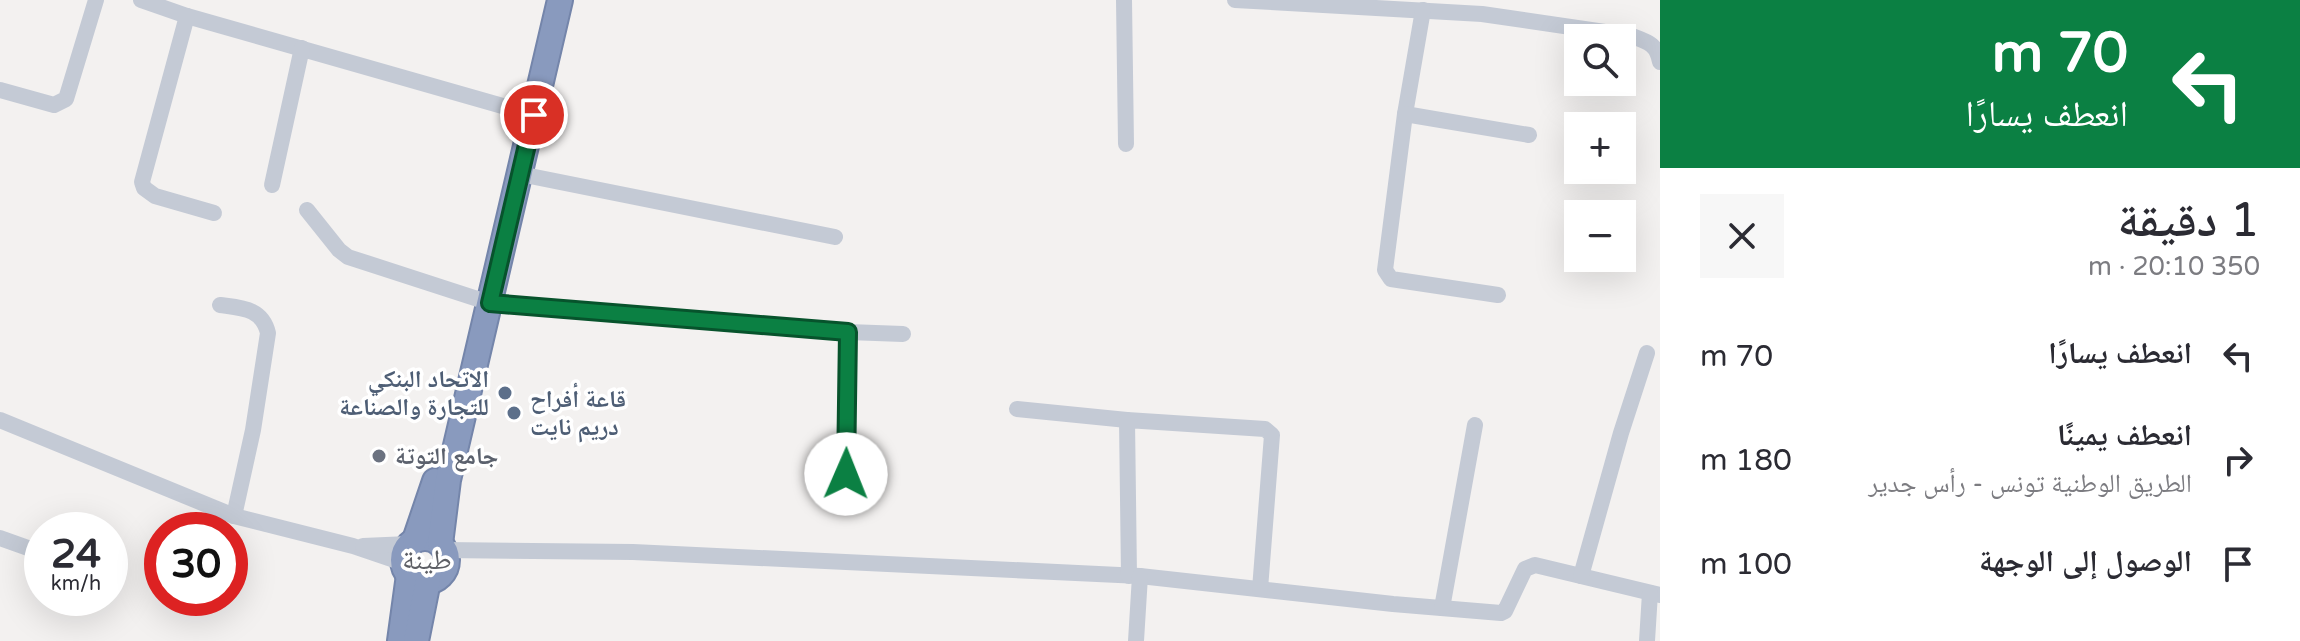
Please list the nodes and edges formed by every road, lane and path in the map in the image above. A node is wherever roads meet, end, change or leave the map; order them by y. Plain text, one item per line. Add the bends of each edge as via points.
1 (96, 0) edge
2 (141, 0) edge
3 (547, 0) edge
4 (560, 0) edge
5 (1124, 0) edge
6 (1235, 0) edge
7 (171, 5) edge
8 (1423, 10) junction
9 (187, 16) junction
10 (302, 48) junction
11 (1660, 62) edge
12 (0, 90) edge
13 (528, 114) junction
14 (1405, 114) junction
15 (1529, 135) dead end
16 (1126, 144) dead end
17 (520, 174) junction
18 (272, 185) dead end
19 (307, 210) dead end
20 (214, 213) dead end
21 (835, 237) dead end
22 (1498, 295) dead end
23 (484, 301) junction
24 (220, 305) dead end
25 (848, 332) junction
26 (903, 334) dead end
27 (1647, 353) dead end
28 (1017, 409) dead end
29 (0, 420) edge
30 (1127, 420) junction
31 (1475, 425) dead end
32 (846, 474) dead end
33 (224, 512) edge
34 (235, 512) edge
35 (248, 520) edge
36 (0, 538) edge
37 (24, 547) edge
38 (442, 547) junction
39 (413, 561) junction
40 (1134, 576) junction
41 (1581, 576) junction
42 (1260, 589) junction
43 (1655, 594) edge
44 (1442, 608) junction
45 (400, 641) edge
46 (416, 641) edge
47 (1136, 641) edge
48 (1647, 641) edge

1 - 12 street via 66,99 54,105
2 - 7 street
3 - 13 highway
4 - 13 highway
5 - 16 street
6 - 8 street
7 - 9 street
8 - 11 street via 1632,36 1652,44
8 - 14 street
9 - 10 street
9 - 20 street via 142,182 155,196
10 - 13 street
10 - 18 street
13 - 17 highway
13 - 23 highway
14 - 15 street
14 - 22 street via 1386,275
17 - 21 street
17 - 23 highway
19 - 23 street via 348,257
23 - 25 street
23 - 38 highway via 448,480
23 - 39 highway
24 - 34 street via 254,312 268,333
25 - 26 street
25 - 32 street
27 - 41 street
28 - 30 street
29 - 33 street
30 - 40 street
30 - 42 street via 1271,433
31 - 44 street
35 - 39 street
36 - 37 street
38 - 39 highway via 428,538
38 - 39 highway via 444,569 435,579
38 - 40 street
39 - 45 highway
39 - 46 highway
40 - 42 street
40 - 47 street
41 - 43 street
41 - 44 street via 1535,565 1525,569 1503,612
42 - 44 street
43 - 48 street

